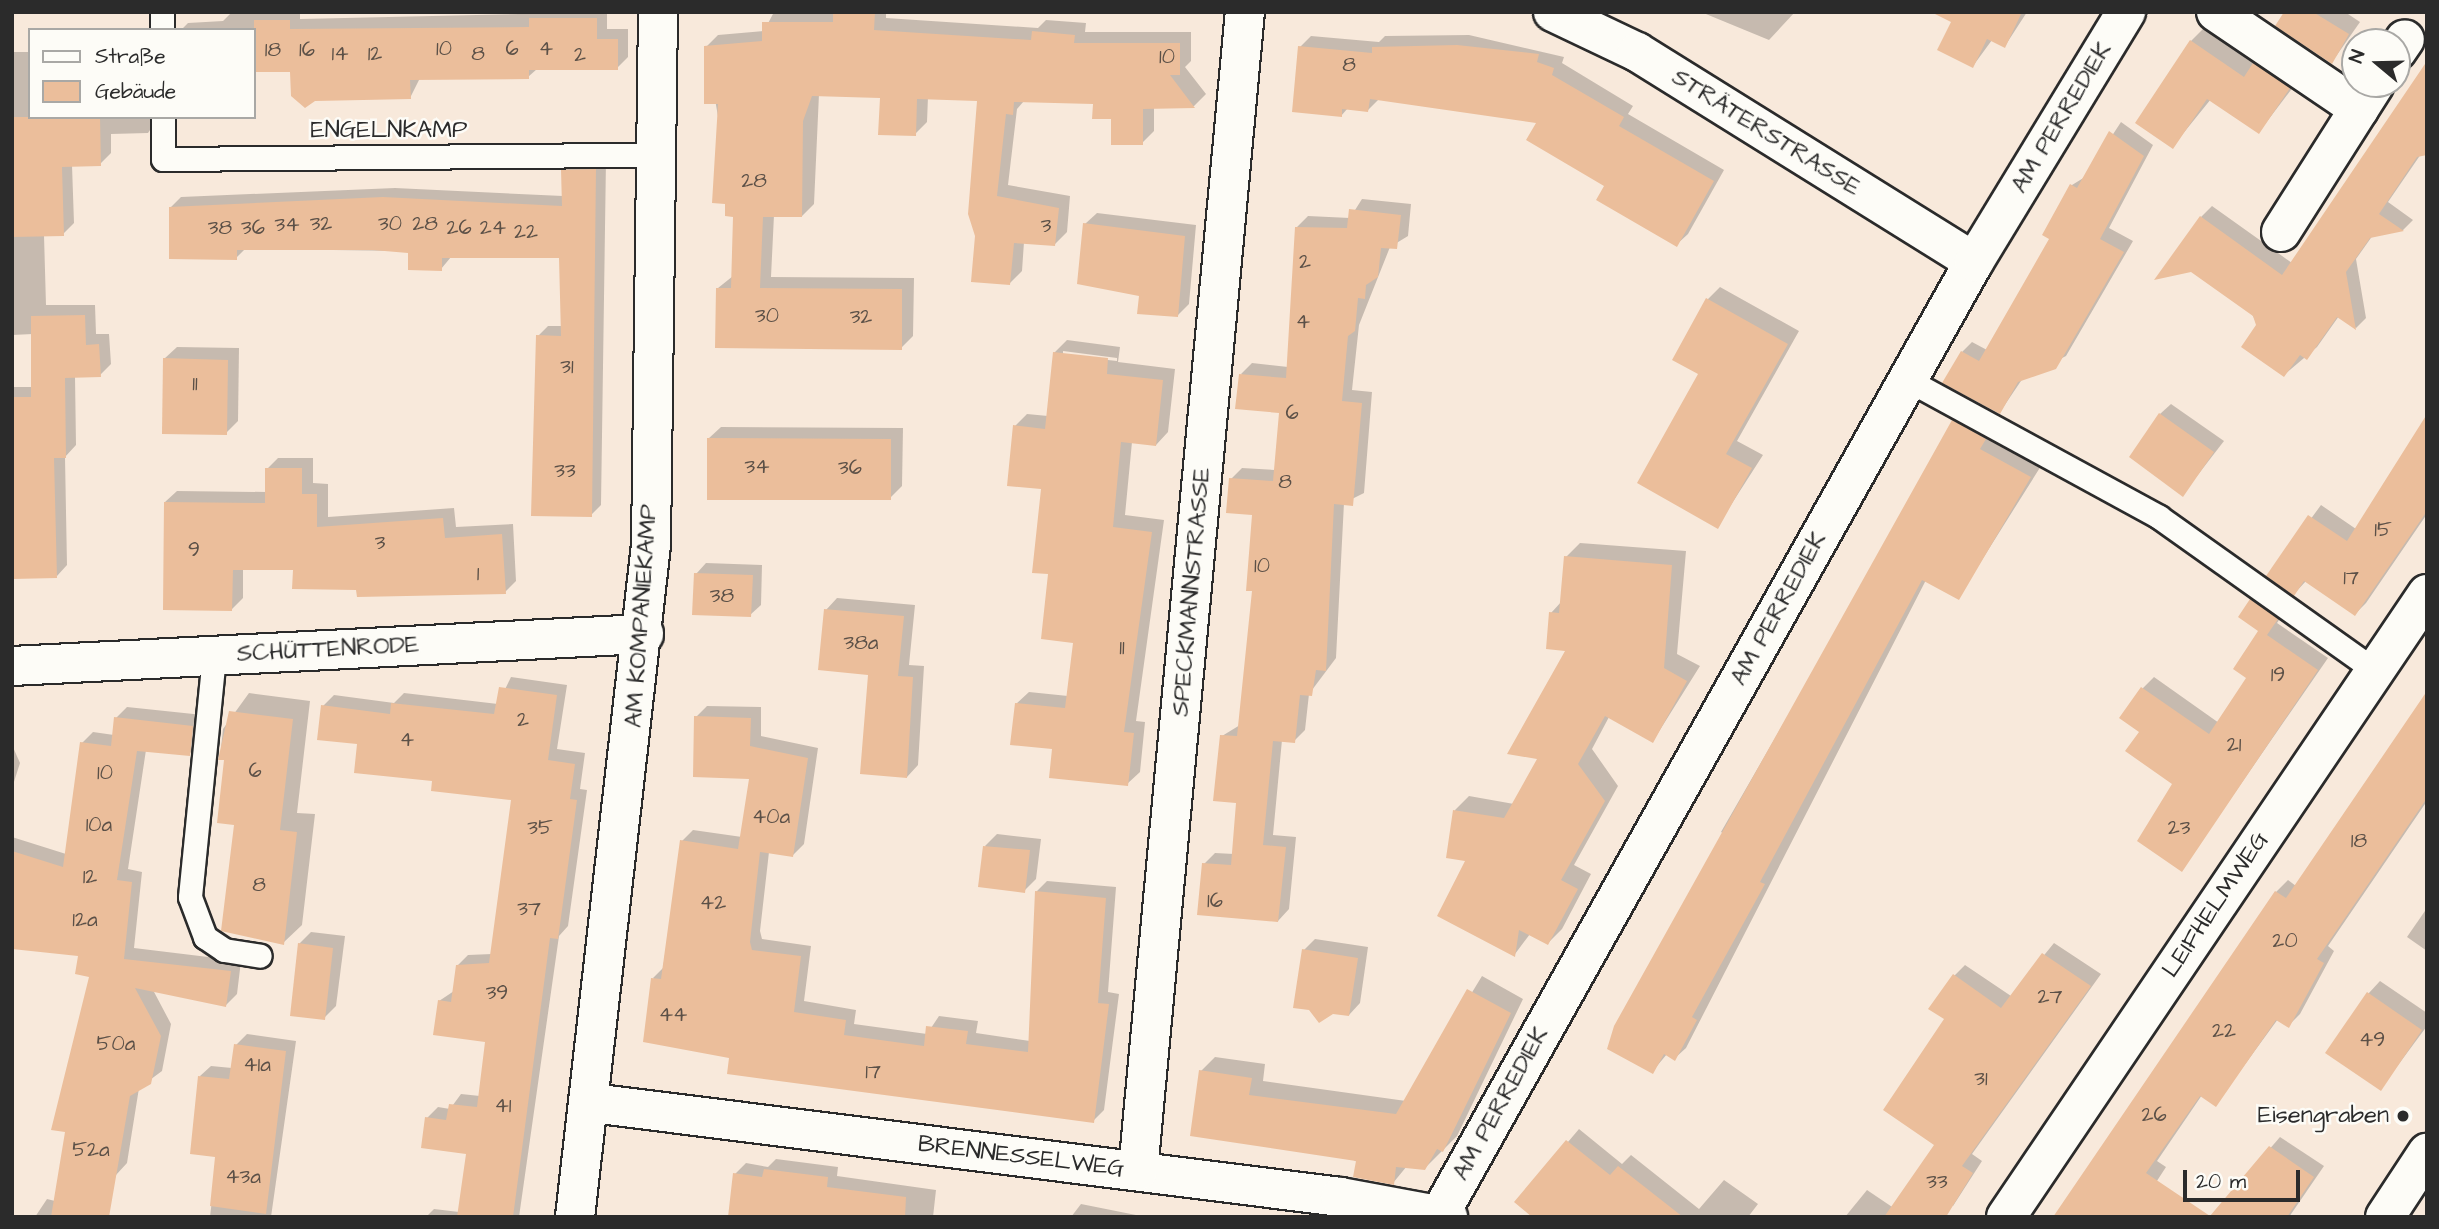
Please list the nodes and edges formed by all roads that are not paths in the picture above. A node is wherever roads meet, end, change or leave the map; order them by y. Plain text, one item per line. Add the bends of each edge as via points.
1 (658, 12) edge
2 (1245, 12) edge
3 (1553, 12) edge
4 (2126, 12) edge
5 (2216, 12) edge
6 (2341, 82) edge
7 (2366, 98) edge
8 (163, 119) edge
9 (656, 156) junction
10 (2281, 232) dead end
11 (1974, 262) junction
12 (1908, 380) junction
13 (2427, 594) edge
14 (644, 634) junction
15 (214, 656) junction
16 (12, 666) edge
17 (2374, 670) junction
18 (260, 956) dead end
19 (592, 1103) junction
20 (2427, 1153) edge
21 (1138, 1171) junction
22 (1444, 1214) edge
23 (575, 1217) edge
24 (2006, 1217) edge
25 (2385, 1217) edge

1 - 9 street, AM KOMPANIEKAMP
2 - 21 street, SPECKMANNSTRASSE
3 - 11 street, STRÄTERSTRASSE via 1636,52
4 - 11 street, AM PERREDIEK
5 - 6 street
7 - 10 street
8 - 9 lane, ENGELNKAMP via 163,159
9 - 14 street, AM KOMPANIEKAMP
11 - 12 street, AM PERREDIEK
12 - 17 lane via 2159,517
12 - 22 street, AM PERREDIEK
13 - 17 street, LEIFHELMWEG
14 - 15 street, SCHÜTTENRODE
14 - 19 street, AM KOMPANIEKAMP
15 - 16 street, SCHÜTTENRODE
15 - 18 lane via 190,897 205,937 224,950
17 - 24 street, LEIFHELMWEG
19 - 21 street, BRENNESSELWEG
19 - 23 street, AM KOMPANIEKAMP
20 - 25 street
21 - 22 street, BRENNESSELWEG

